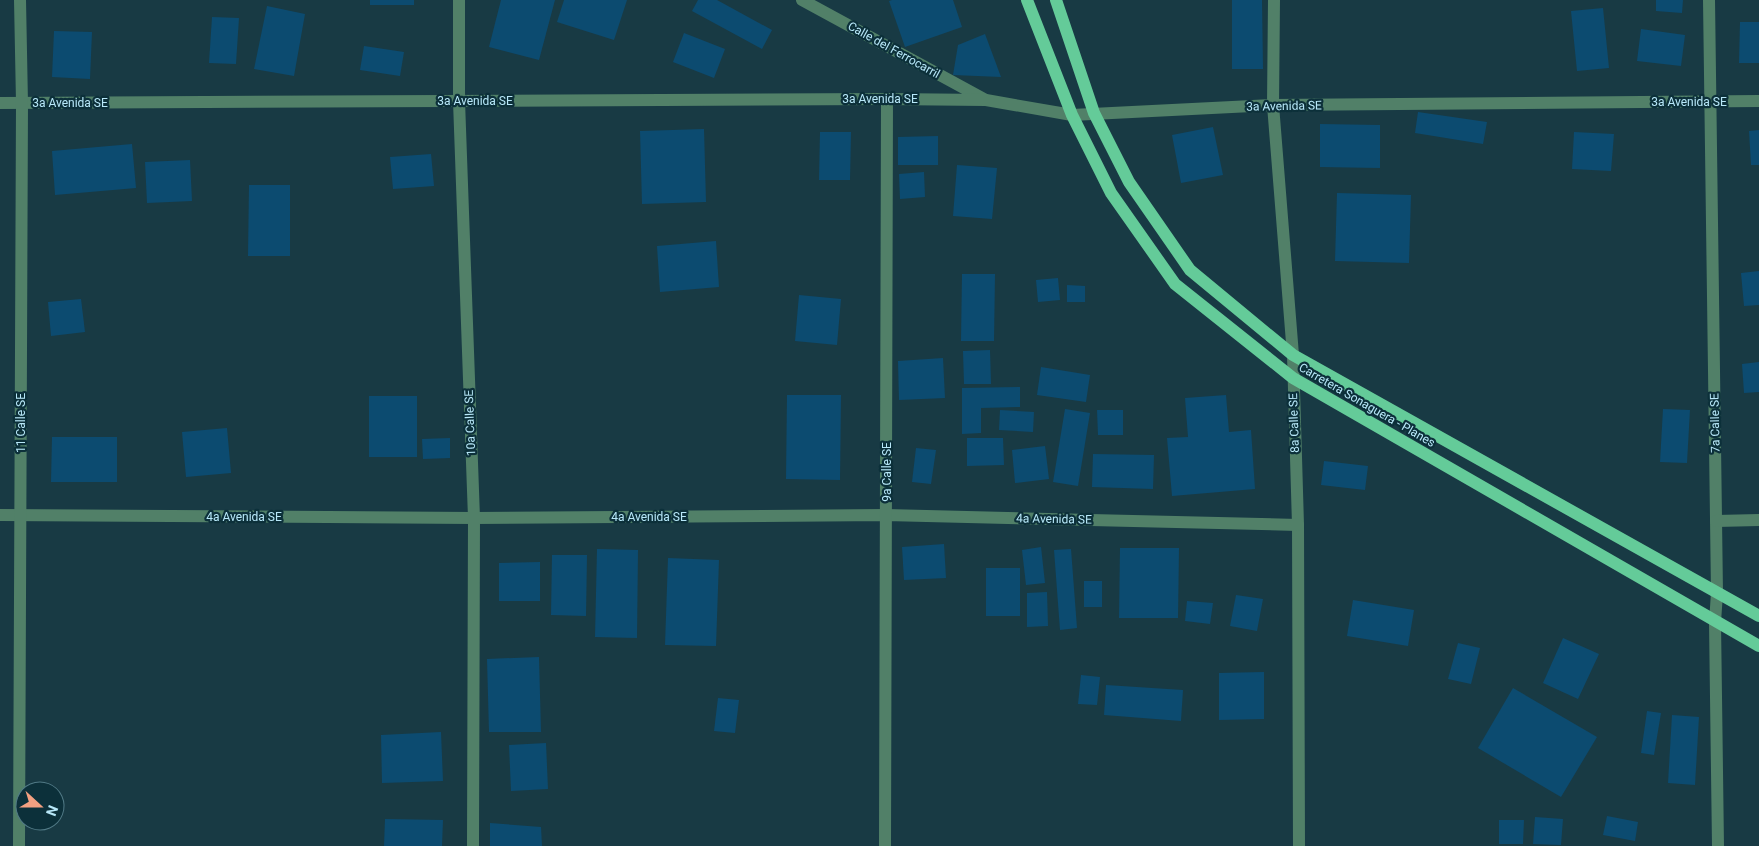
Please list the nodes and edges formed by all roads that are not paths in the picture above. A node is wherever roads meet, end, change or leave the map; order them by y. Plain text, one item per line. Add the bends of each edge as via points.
1 (20, 0) edge
2 (459, 0) edge
3 (802, 0) edge
4 (1027, 0) edge
5 (1056, 0) edge
6 (1274, 0) edge
7 (1709, 0) edge
8 (888, 99) junction
9 (986, 100) junction
10 (459, 101) junction
11 (1759, 101) edge
12 (1711, 102) junction
13 (0, 103) edge
14 (22, 103) junction
15 (1273, 105) junction
16 (1094, 113) junction
17 (1072, 115) junction
18 (1293, 355) junction
19 (1293, 378) junction
20 (886, 515) junction
21 (0, 516) edge
22 (20, 516) junction
23 (474, 518) junction
24 (1759, 520) edge
25 (1716, 521) junction
26 (1298, 525) junction
27 (1717, 593) junction
28 (1759, 616) edge
29 (1715, 622) junction
30 (1759, 646) edge
31 (19, 846) edge
32 (473, 846) edge
33 (885, 846) edge
34 (1299, 846) edge
35 (1718, 846) edge

1 - 14 street, 11 Calle SE
2 - 10 street, 10a Calle SE
3 - 9 street, Calle del Ferrocarril
4 - 17 main road, Carretera Sonaguera - Planes
5 - 16 main road, Carretera Sonaguera - Planes
6 - 15 street, 8a Calle SE
7 - 12 street, 7a Calle SE
8 - 9 street, 3a Avenida SE
8 - 10 street, 3a Avenida SE
8 - 20 street, 9a Calle SE
9 - 17 street, 3a Avenida SE
10 - 14 street, 3a Avenida SE
10 - 23 street, 10a Calle SE
11 - 12 street, 3a Avenida SE
12 - 15 street, 3a Avenida SE
12 - 25 street, 7a Calle SE
13 - 14 street, 3a Avenida SE
14 - 22 street, 11 Calle SE
15 - 16 street, 3a Avenida SE
15 - 18 street, 8a Calle SE
16 - 17 street, 3a Avenida SE
16 - 18 main road, Carretera Sonaguera - Planes via 1129,182 1190,270
17 - 19 main road, Carretera Sonaguera - Planes via 1111,192 1175,284
18 - 19 street, 8a Calle SE
18 - 27 main road, Carretera Sonaguera - Planes
19 - 26 street, 8a Calle SE
19 - 29 main road, Carretera Sonaguera - Planes
20 - 23 street, 4a Avenida SE
20 - 26 street, 4a Avenida SE
20 - 33 street, 9a Calle SE
21 - 22 street, 4a Avenida SE
22 - 23 street, 4a Avenida SE
22 - 31 street, 11 Calle SE
23 - 32 street, 10a Calle SE
24 - 25 street
25 - 27 street, 7a Calle SE
26 - 34 street, 8a Calle SE
27 - 28 main road, Carretera Sonaguera - Planes
27 - 29 street, 7a Calle SE
29 - 30 main road, Carretera Sonaguera - Planes
29 - 35 street, 7a Calle SE

